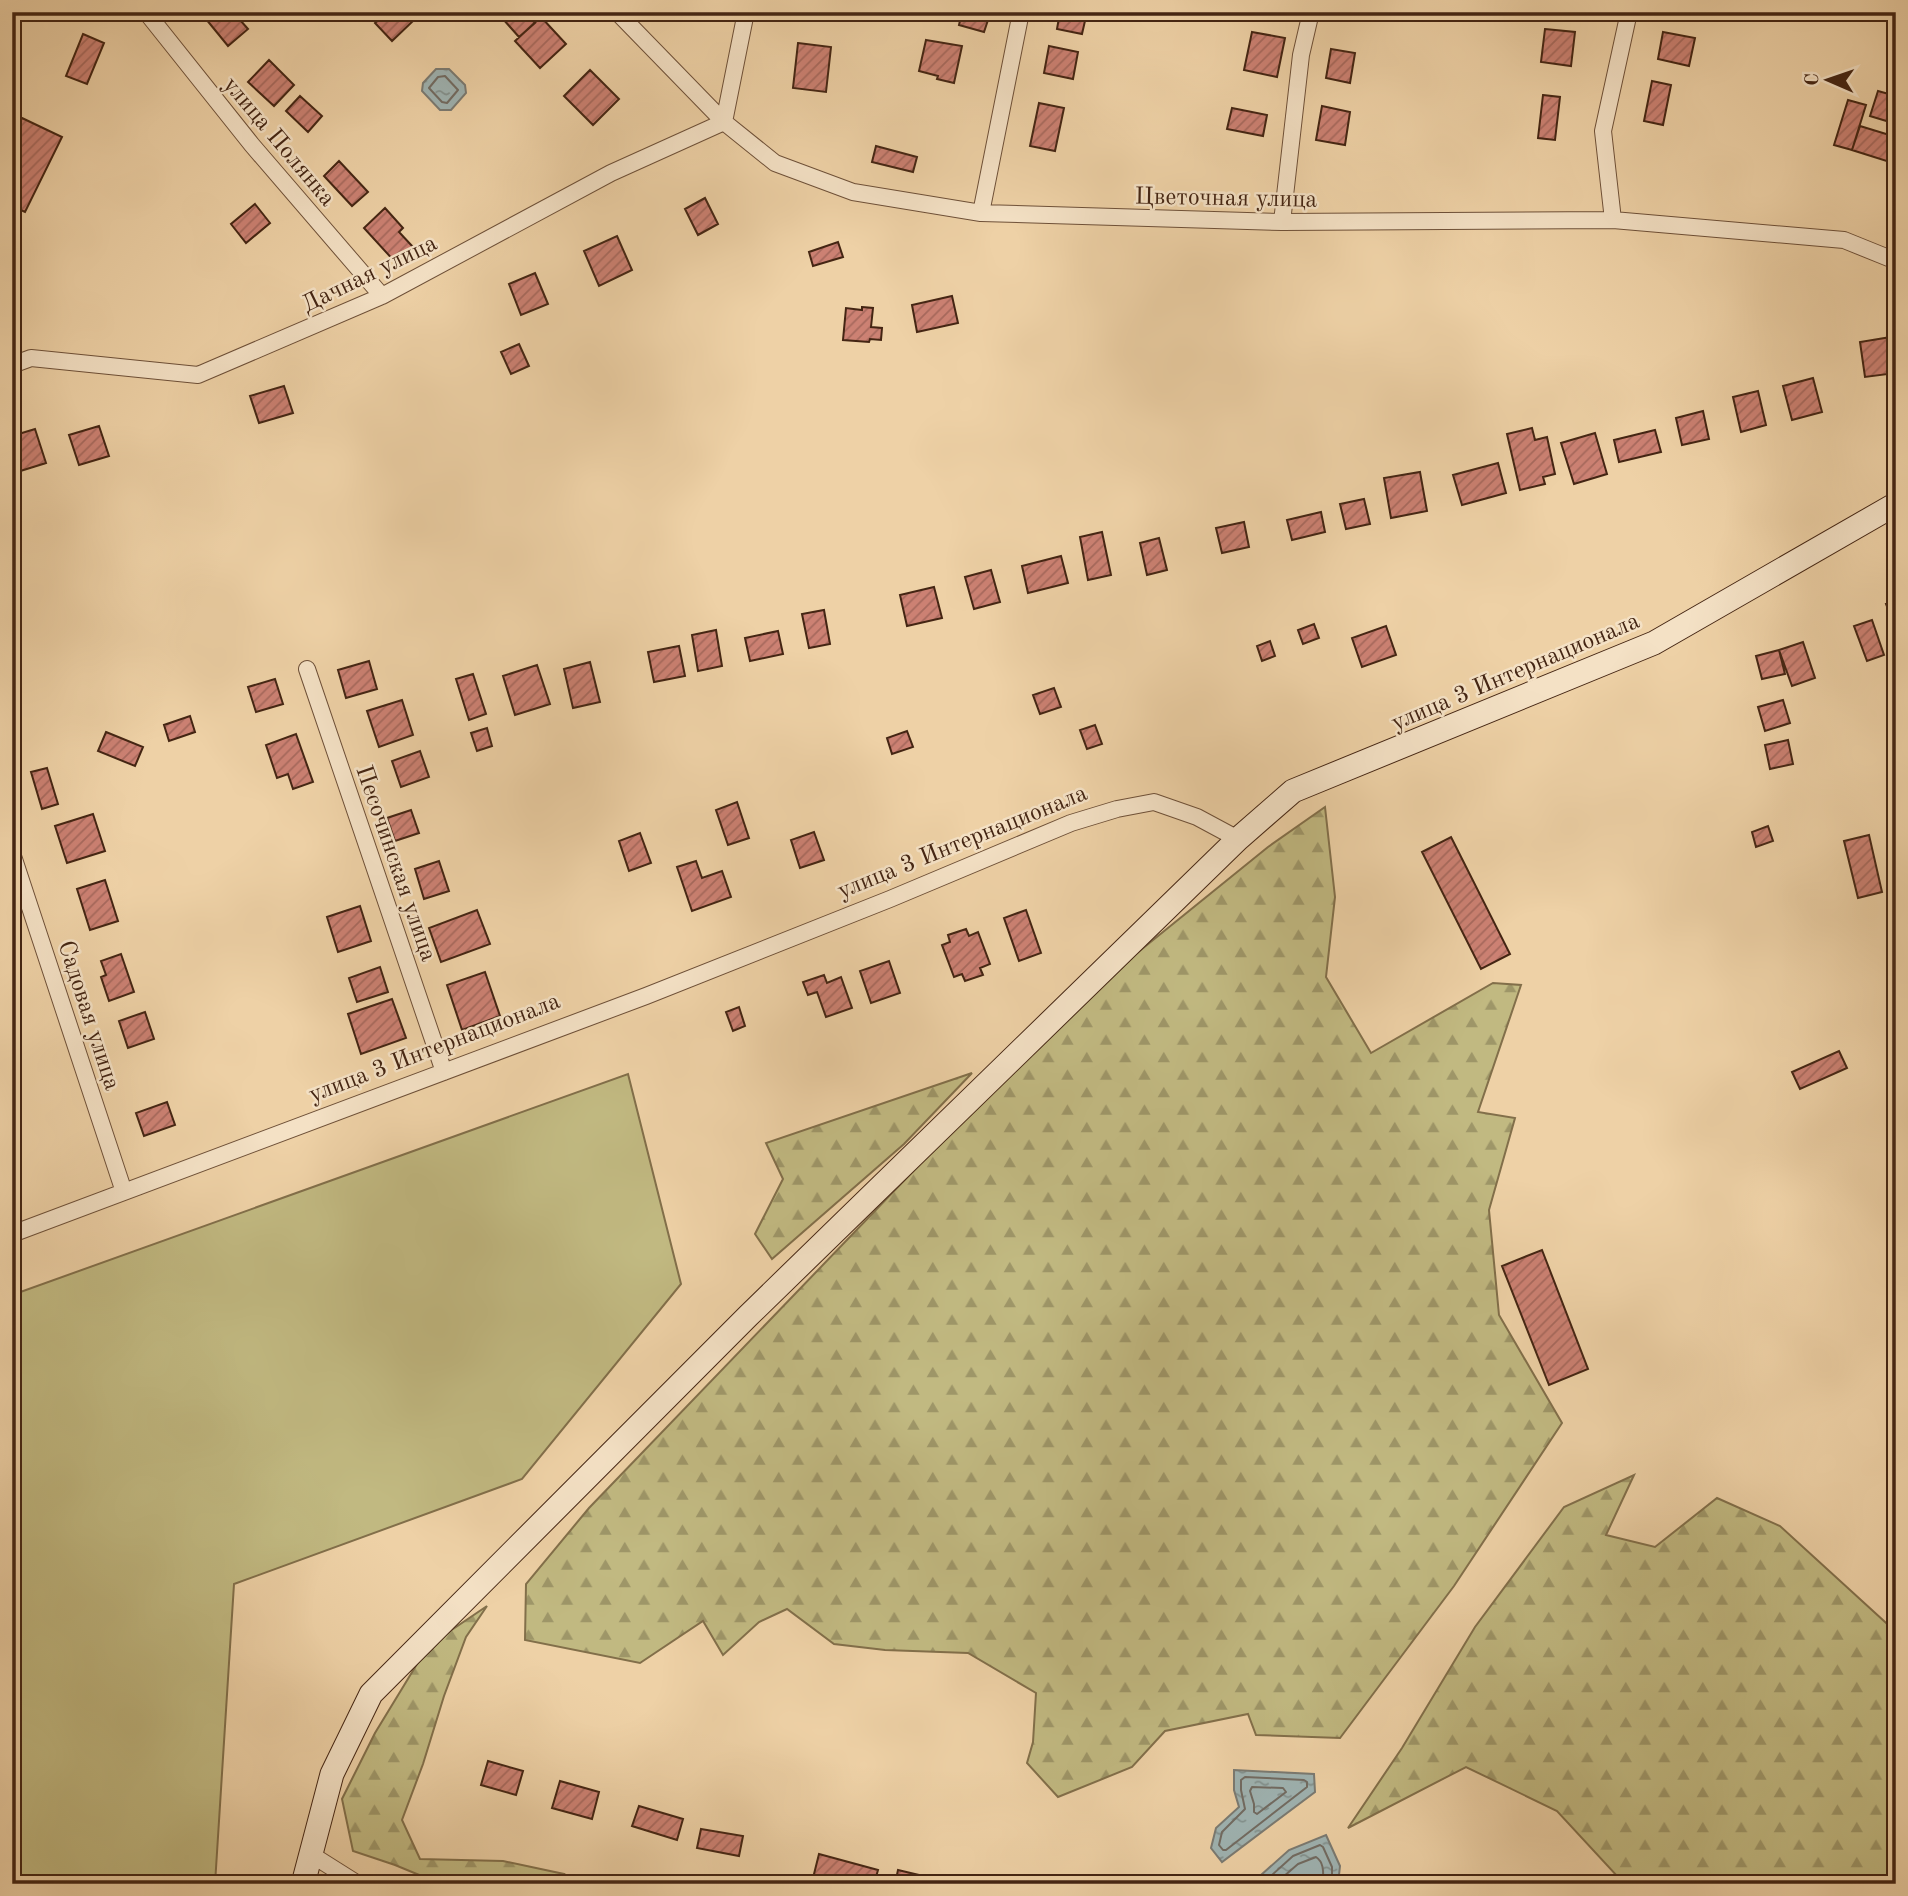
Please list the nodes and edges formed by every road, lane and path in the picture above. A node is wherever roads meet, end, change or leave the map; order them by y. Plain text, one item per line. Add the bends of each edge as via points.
1 (146, 12) edge
2 (617, 12) edge
3 (746, 12) edge
4 (1021, 12) edge
5 (1311, 12) edge
6 (1629, 12) edge
7 (724, 122) junction
8 (981, 213) junction
9 (1613, 220) junction
10 (1282, 222) junction
11 (1896, 261) edge
12 (382, 296) junction
13 (12, 365) edge
14 (1896, 504) edge
15 (307, 669) dead end
16 (1238, 839) junction
17 (12, 853) edge
18 (444, 1072) junction
19 (124, 1192) junction
20 (12, 1234) edge
21 (312, 1854) junction
22 (303, 1884) edge
23 (358, 1884) edge

1 - 12 street, улица Полянка
2 - 7 street, Цветочная улица
3 - 7 street
4 - 8 street
5 - 10 street via 1301,55
6 - 9 street via 1603,131
7 - 8 street, Цветочная улица via 775,163 853,192
7 - 12 street, Дачная улица via 611,173
8 - 10 street, Цветочная улица
9 - 10 street, Цветочная улица
9 - 11 street, Цветочная улица via 1844,240
12 - 13 street, Дачная улица via 198,375 31,358
14 - 16 street, улица 3 Интернационала via 1654,642 1293,791
15 - 18 street, Песочинская улица
16 - 18 street, улица 3 Интернационала via 1197,817 1154,802 1116,809
16 - 21 street via 748,1316 371,1694 332,1774
17 - 19 street, Садовая улица
18 - 19 street, улица 3 Интернационала
19 - 20 street, улица 3 Интернационала
21 - 22 street
21 - 23 street

